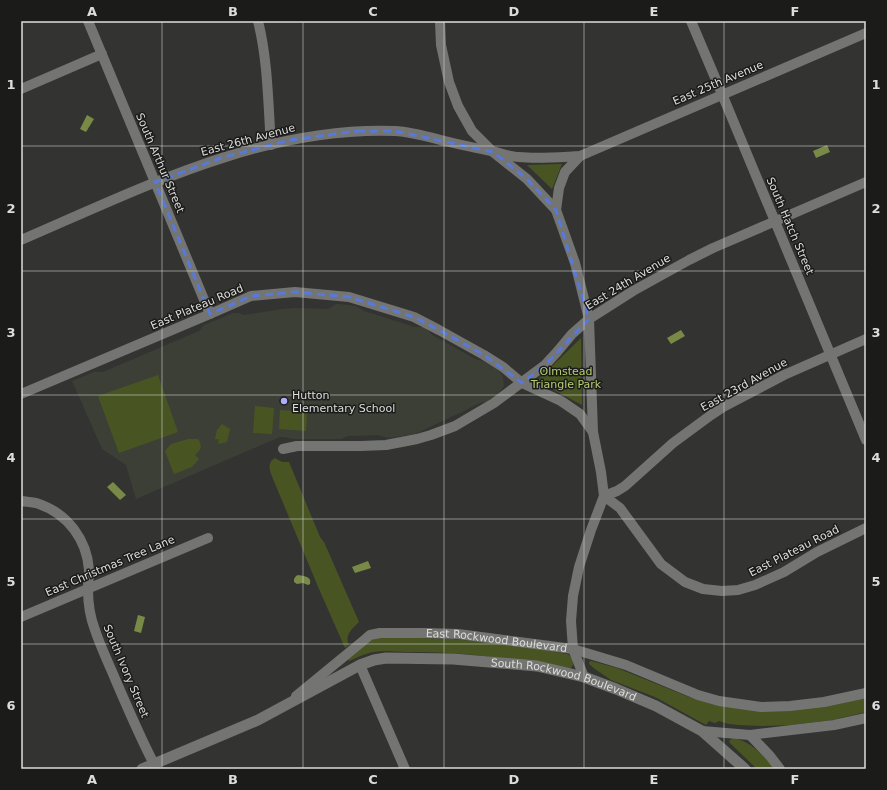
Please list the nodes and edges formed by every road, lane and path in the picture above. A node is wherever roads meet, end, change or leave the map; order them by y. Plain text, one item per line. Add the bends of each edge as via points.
1 (88, 21) edge
2 (258, 21) edge
3 (440, 21) edge
4 (691, 21) edge
5 (866, 33) edge
6 (102, 54) junction
7 (21, 89) edge
8 (722, 94) junction
9 (271, 145) junction
10 (493, 152) junction
11 (580, 156) junction
12 (155, 182) junction
13 (866, 182) edge
14 (556, 210) junction
15 (775, 221) junction
16 (21, 240) edge
17 (210, 314) junction
18 (589, 319) junction
19 (866, 339) edge
20 (830, 354) junction
21 (522, 383) junction
22 (21, 394) edge
23 (593, 432) junction
24 (866, 440) edge
25 (283, 449) dead end
26 (604, 496) junction
27 (21, 501) edge
28 (866, 528) edge
29 (208, 538) dead end
30 (88, 589) junction
31 (21, 617) edge
32 (573, 649) junction
33 (360, 665) junction
34 (584, 677) junction
35 (866, 693) edge
36 (290, 702) junction
37 (866, 718) edge
38 (702, 731) junction
39 (750, 735) junction
40 (154, 764) junction
41 (142, 769) edge
42 (406, 769) edge
43 (745, 769) edge
44 (780, 769) edge

1 - 6 street, South Arthur Street
2 - 9 street via 267,76
3 - 10 street via 441,45 449,82 458,106 472,131
4 - 8 street, South Hatch Street
5 - 8 street, East 25th Avenue
6 - 7 street
6 - 12 street, South Arthur Street
8 - 11 street, East 25th Avenue
8 - 15 street, South Hatch Street
9 - 10 street, East 26th Avenue via 327,134 395,131
9 - 12 street, East 26th Avenue via 224,157
10 - 11 street, East 25th Avenue via 519,157
10 - 14 street via 527,179
11 - 14 street, East 25th Avenue via 565,172 559,188
12 - 16 street, East 26th Avenue
12 - 17 street, South Arthur Street
13 - 15 street, East 24th Avenue
14 - 18 street
15 - 18 street, East 24th Avenue via 689,260
15 - 20 street, South Hatch Street
17 - 21 street, East Plateau Road via 251,296 295,292 349,297 414,318 439,330 503,367
17 - 22 street, East Plateau Road
18 - 21 street, East 24th Avenue via 545,365
18 - 23 street
19 - 20 street, East 23rd Avenue
20 - 24 street, South Hatch Street
20 - 26 street, East 23rd Avenue via 784,375 711,415 673,443 625,486
21 - 23 street, East Plateau Road via 561,401 580,414
21 - 25 street, East 24th Avenue via 456,426 431,435 386,445 292,446
23 - 26 street via 602,472
26 - 28 street, East Plateau Road via 620,508 661,564 685,582 703,589 738,590 755,585
26 - 32 street via 579,567 573,596
27 - 30 street, South Ivory Street via 53,510 76,532 87,559
29 - 30 street, East Christmas Tree Lane
30 - 31 street, East Christmas Tree Lane
30 - 40 street, South Ivory Street via 94,630
32 - 34 street
32 - 35 street, East Rockwood Boulevard via 719,701 761,707 790,706
32 - 36 street, East Rockwood Boulevard via 458,634 380,633 370,635 358,644
33 - 34 street, South Rockwood Boulevard via 386,658 453,659 537,666
33 - 36 street, East Rockwood Boulevard
33 - 42 street
34 - 38 street, South Rockwood Boulevard via 656,706
36 - 40 street, East Rockwood Boulevard via 258,720
37 - 39 street via 834,725
38 - 39 street
38 - 43 street, South Rockwood Boulevard
39 - 44 street
40 - 41 street, East Rockwood Boulevard

